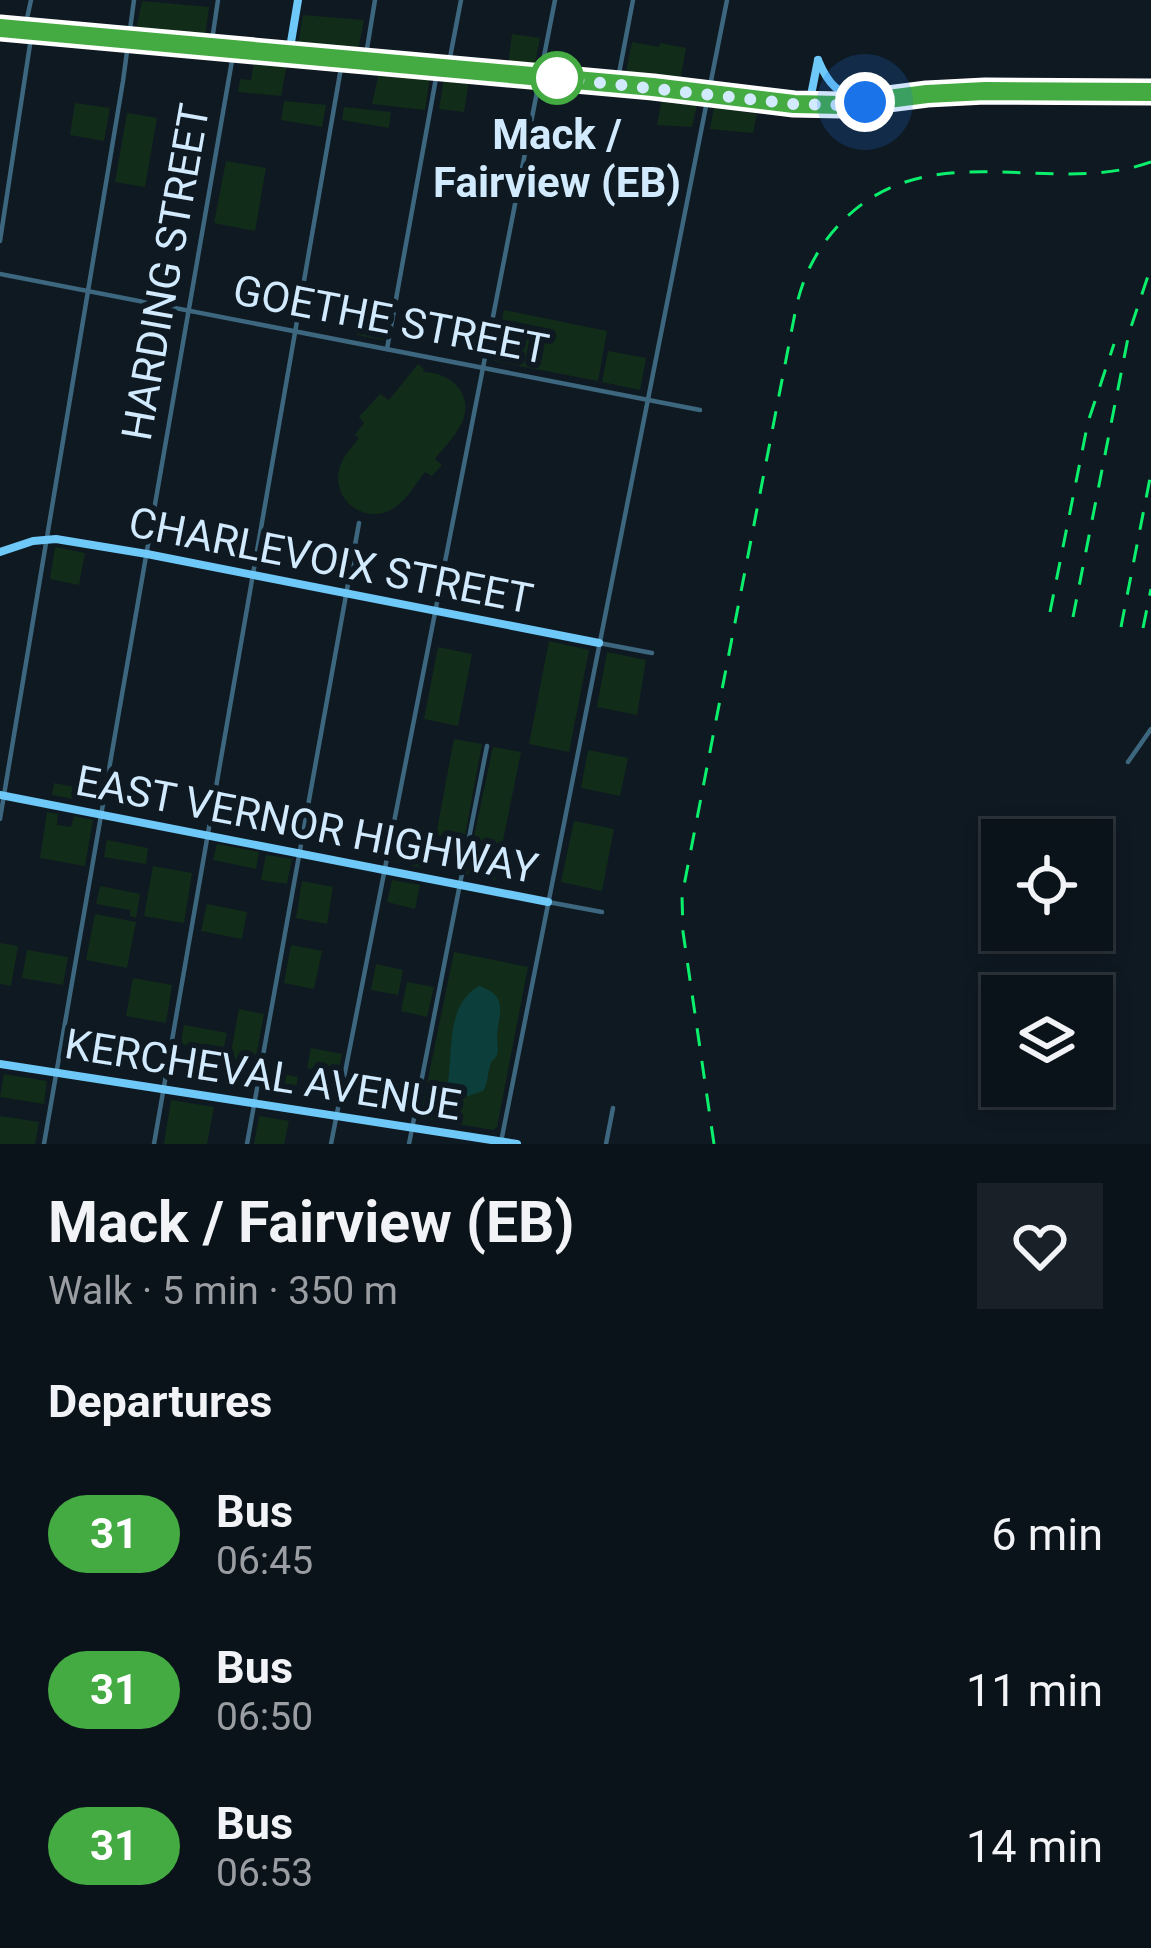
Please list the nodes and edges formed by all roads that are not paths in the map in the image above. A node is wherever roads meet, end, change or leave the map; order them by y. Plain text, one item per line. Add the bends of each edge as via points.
1 (31, 0) edge
2 (134, 0) edge
3 (218, 0) edge
4 (298, 0) edge
5 (375, 0) edge
6 (460, 0) edge
7 (555, 0) edge
8 (633, 0) edge
9 (727, 0) edge
10 (0, 28) edge
11 (29, 31) junction
12 (129, 40) junction
13 (211, 47) junction
14 (234, 49) junction
15 (289, 54) junction
16 (343, 59) junction
17 (364, 61) junction
18 (443, 68) junction
19 (541, 77) junction
20 (617, 84) junction
21 (1151, 92) edge
22 (708, 94) junction
23 (865, 102) junction
24 (809, 105) junction
25 (0, 241) edge
26 (0, 274) edge
27 (87, 290) junction
28 (189, 310) junction
29 (295, 331) junction
30 (388, 349) junction
31 (484, 368) junction
32 (647, 400) junction
33 (700, 410) dead end
34 (359, 523) dead end
35 (46, 539) junction
36 (0, 552) edge
37 (147, 554) junction
38 (253, 575) junction
39 (346, 593) junction
40 (436, 610) junction
41 (599, 643) junction
42 (652, 653) dead end
43 (1151, 730) edge
44 (487, 746) dead end
45 (1128, 762) dead end
46 (2, 796) edge
47 (101, 814) junction
48 (0, 819) edge
49 (208, 834) junction
50 (299, 853) junction
51 (385, 869) junction
52 (459, 884) junction
53 (548, 902) junction
54 (602, 912) dead end
55 (0, 1064) edge
56 (56, 1072) junction
57 (164, 1089) junction
58 (254, 1103) junction
59 (614, 1108) dead end
60 (337, 1116) junction
61 (412, 1128) junction
62 (485, 1142) edge
63 (501, 1142) edge
64 (44, 1144) edge
65 (154, 1144) edge
66 (247, 1144) edge
67 (331, 1144) edge
68 (409, 1144) edge
69 (517, 1144) edge
70 (606, 1144) edge

1 - 11 street
2 - 12 street
3 - 13 street, HARDING STREET
4 - 15 street
5 - 17 street
6 - 18 street
7 - 19 street
8 - 20 street
9 - 22 street
10 - 11 street
11 - 12 street
11 - 25 street
12 - 13 street
12 - 27 street
13 - 14 street
14 - 15 street
14 - 28 street, HARDING STREET
15 - 16 street
16 - 17 street
16 - 29 street
17 - 18 street
18 - 19 street
18 - 30 street
19 - 20 street
19 - 31 street
20 - 22 street
21 - 23 street via 985,91
22 - 24 street
22 - 32 street
23 - 24 street
23 - 24 street via 838,91 818,60
26 - 27 street, GOETHE STREET
27 - 28 street, GOETHE STREET
27 - 35 street
28 - 29 street, GOETHE STREET
28 - 37 street, HARDING STREET
29 - 30 street, GOETHE STREET
29 - 38 street
30 - 31 street, GOETHE STREET
31 - 32 street, GOETHE STREET
31 - 40 street
32 - 33 street, GOETHE STREET
32 - 41 street
34 - 39 street
35 - 36 street, CHARLEVOIX STREET
35 - 37 street, CHARLEVOIX STREET
35 - 46 street
37 - 38 street, CHARLEVOIX STREET
37 - 47 street, HARDING STREET
38 - 39 street, CHARLEVOIX STREET
38 - 49 street
39 - 40 street, CHARLEVOIX STREET
39 - 50 street
40 - 41 street, CHARLEVOIX STREET
40 - 51 street
41 - 42 street, CHARLEVOIX STREET
41 - 53 street
43 - 45 street
44 - 52 street
46 - 47 street, EAST VERNOR HIGHWAY
46 - 48 street
47 - 49 street, EAST VERNOR HIGHWAY
47 - 56 street, HARDING STREET
49 - 50 street, EAST VERNOR HIGHWAY
49 - 57 street
50 - 51 street, EAST VERNOR HIGHWAY
50 - 58 street
51 - 52 street, EAST VERNOR HIGHWAY
51 - 60 street
52 - 53 street, EAST VERNOR HIGHWAY
52 - 61 street
53 - 54 street, EAST VERNOR HIGHWAY
53 - 63 street
55 - 56 street, KERCHEVAL AVENUE
56 - 57 street, KERCHEVAL AVENUE
56 - 64 street, HARDING STREET
57 - 58 street, KERCHEVAL AVENUE
57 - 65 street
58 - 60 street, KERCHEVAL AVENUE
58 - 66 street
59 - 70 street
60 - 61 street, KERCHEVAL AVENUE
60 - 67 street
61 - 62 street, KERCHEVAL AVENUE
61 - 68 street
62 - 63 street, KERCHEVAL AVENUE
63 - 69 street, KERCHEVAL AVENUE

